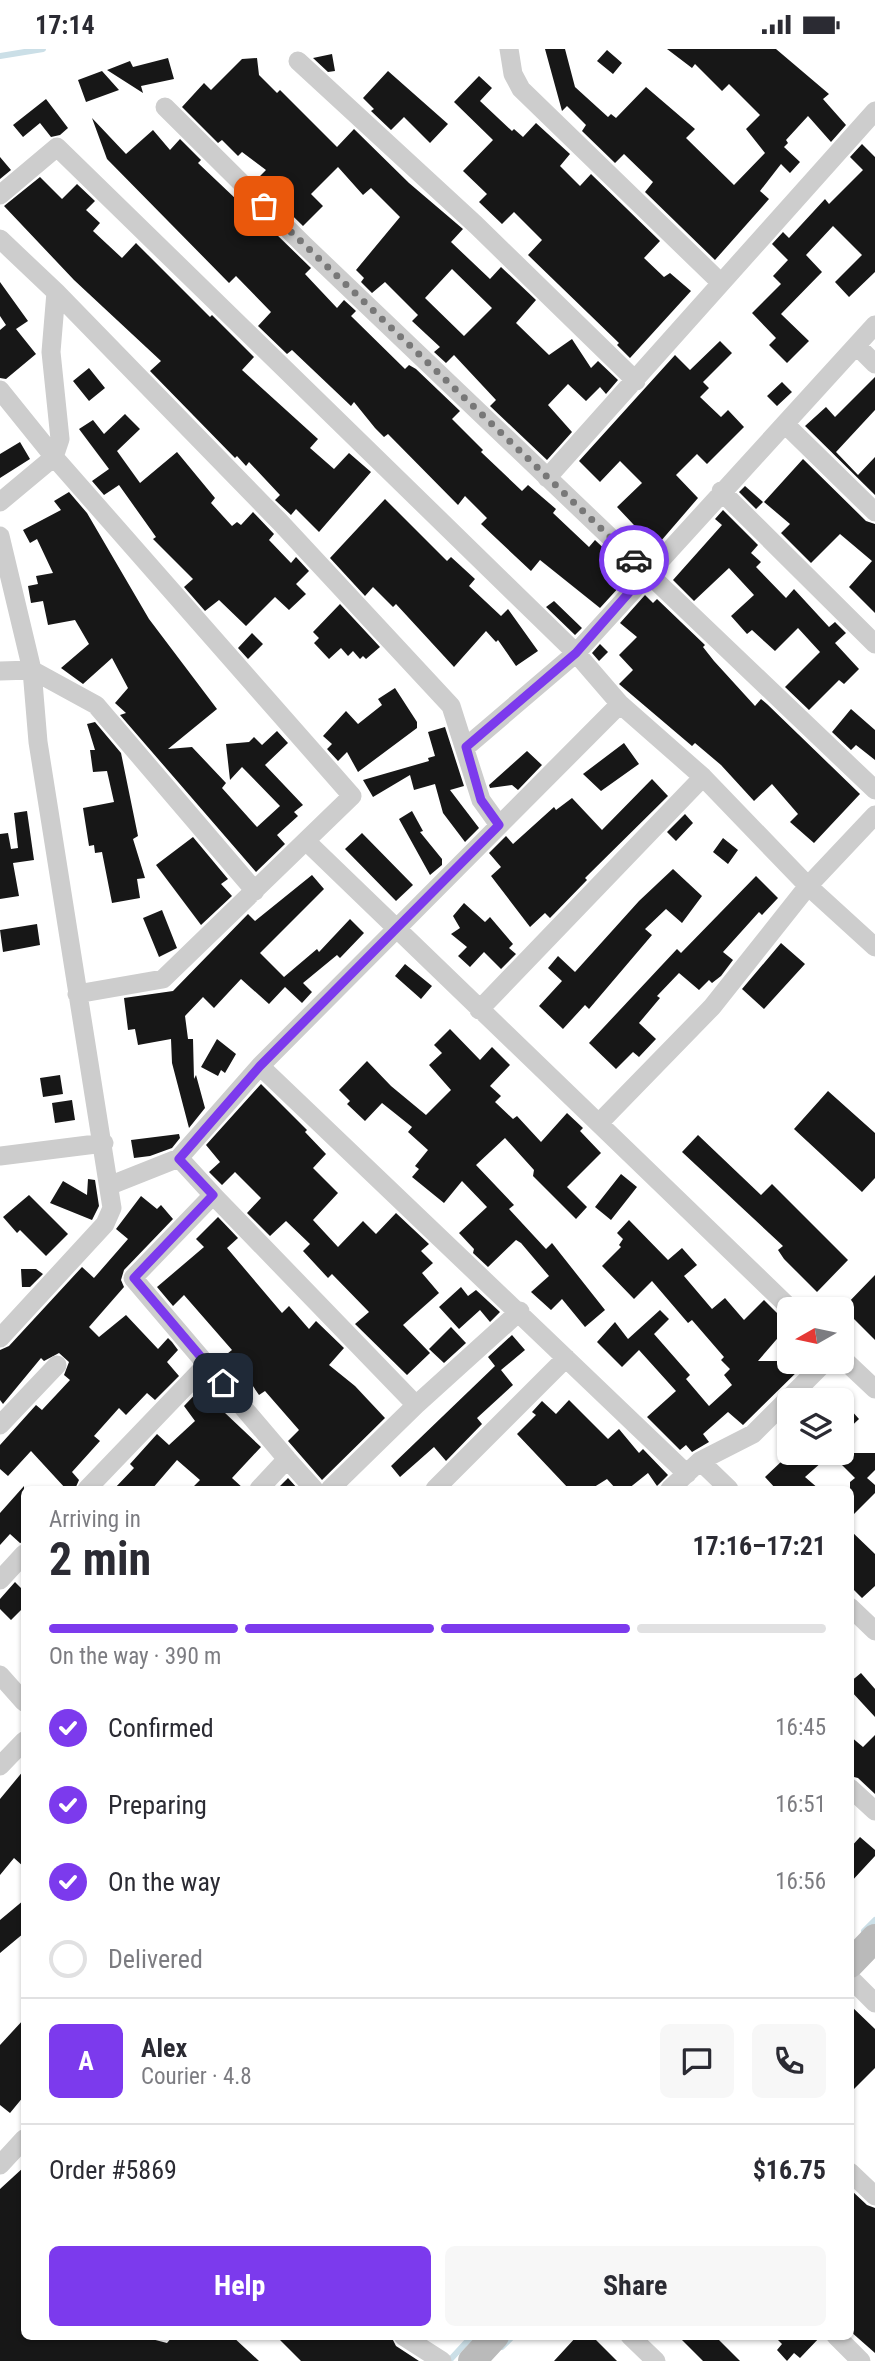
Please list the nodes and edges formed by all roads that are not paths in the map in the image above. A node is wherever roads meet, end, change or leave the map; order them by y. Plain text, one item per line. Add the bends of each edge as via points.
1 (509, 49) edge
2 (298, 61) dead end
3 (165, 107) dead end
4 (875, 111) edge
5 (0, 195) edge
6 (0, 239) edge
7 (720, 282) junction
8 (56, 292) junction
9 (875, 325) edge
10 (857, 347) junction
11 (875, 364) edge
12 (636, 381) junction
13 (0, 390) edge
14 (785, 423) junction
15 (54, 457) junction
16 (547, 478) junction
17 (721, 491) junction
18 (0, 502) edge
19 (875, 512) edge
20 (0, 536) edge
21 (647, 572) junction
22 (9, 610) edge
23 (875, 644) edge
24 (576, 653) junction
25 (32, 670) junction
26 (0, 671) edge
27 (620, 704) junction
28 (466, 747) junction
29 (703, 777) junction
30 (875, 790) edge
31 (875, 815) edge
32 (499, 825) junction
33 (306, 841) junction
34 (808, 886) junction
35 (255, 891) junction
36 (395, 929) junction
37 (875, 947) edge
38 (77, 994) junction
39 (479, 1010) junction
40 (260, 1066) junction
41 (600, 1122) junction
42 (104, 1143) junction
43 (0, 1156) edge
44 (179, 1159) junction
45 (111, 1185) junction
46 (213, 1195) junction
47 (779, 1297) edge
48 (520, 1311) junction
49 (0, 1338) edge
50 (566, 1358) junction
51 (207, 1363) junction
52 (57, 1365) dead end
53 (854, 1369) edge
54 (813, 1374) edge
55 (875, 1389) edge
56 (416, 1405) junction
57 (0, 1425) edge
58 (287, 1459) junction
59 (694, 1467) junction
60 (90, 1486) edge
61 (262, 1486) edge
62 (311, 1486) edge
63 (333, 1486) edge
64 (438, 1486) edge
65 (673, 1486) edge
66 (724, 1486) edge
67 (21, 1557) edge
68 (0, 1580) edge
69 (854, 1611) edge
70 (875, 1631) edge
71 (0, 1675) edge
72 (21, 1699) edge
73 (21, 1744) edge
74 (0, 1766) edge
75 (854, 1791) edge
76 (875, 1811) edge
77 (875, 1938) edge
78 (854, 1960) edge
79 (854, 1982) edge
80 (875, 2003) edge
81 (21, 2142) edge
82 (0, 2165) edge
83 (854, 2176) edge
84 (875, 2196) edge
85 (409, 2340) edge
86 (491, 2340) edge
87 (634, 2340) edge
88 (840, 2340) edge
89 (442, 2361) edge
90 (472, 2361) edge
91 (656, 2361) edge
92 (861, 2361) edge

1 - 7 street via 521,89
2 - 12 street
3 - 16 street
4 - 7 street
5 - 24 street via 57,147
6 - 8 street
7 - 12 street
8 - 15 street via 51,352 60,439
8 - 28 street via 432,684 451,706
9 - 10 street
10 - 11 street
10 - 14 street
12 - 16 street
13 - 15 street
14 - 17 street
14 - 19 street
15 - 18 street
15 - 33 street via 352,796
16 - 21 street
17 - 21 street
17 - 23 street
20 - 22 street
21 - 24 street
21 - 30 street
22 - 25 street
24 - 27 street
24 - 28 street
25 - 26 street
25 - 35 street via 96,705
25 - 38 street via 37,742
27 - 29 street
27 - 32 street
28 - 32 street via 481,800
29 - 34 street
29 - 39 street
31 - 34 street
32 - 36 street
33 - 35 street
33 - 36 street
34 - 37 street
34 - 41 street via 712,1007
35 - 38 street via 163,979
36 - 39 street
36 - 40 street
38 - 42 street
39 - 41 street
40 - 44 street
40 - 48 street
41 - 47 street
42 - 43 street
42 - 45 street
44 - 45 street
44 - 46 street
45 - 49 street via 112,1208 105,1224
46 - 51 street via 134,1278
46 - 56 street
48 - 50 street
48 - 56 street
50 - 59 street
50 - 64 street
51 - 58 street
51 - 60 street
52 - 57 street
53 - 55 street
54 - 59 street via 753,1434
56 - 63 street
58 - 61 street
58 - 62 street
59 - 65 street
59 - 66 street
67 - 68 street
69 - 70 street
71 - 72 street
73 - 74 street
75 - 76 street
77 - 78 street
79 - 80 street
81 - 82 street
83 - 84 street
85 - 89 street
86 - 90 street
87 - 91 street
88 - 92 street

